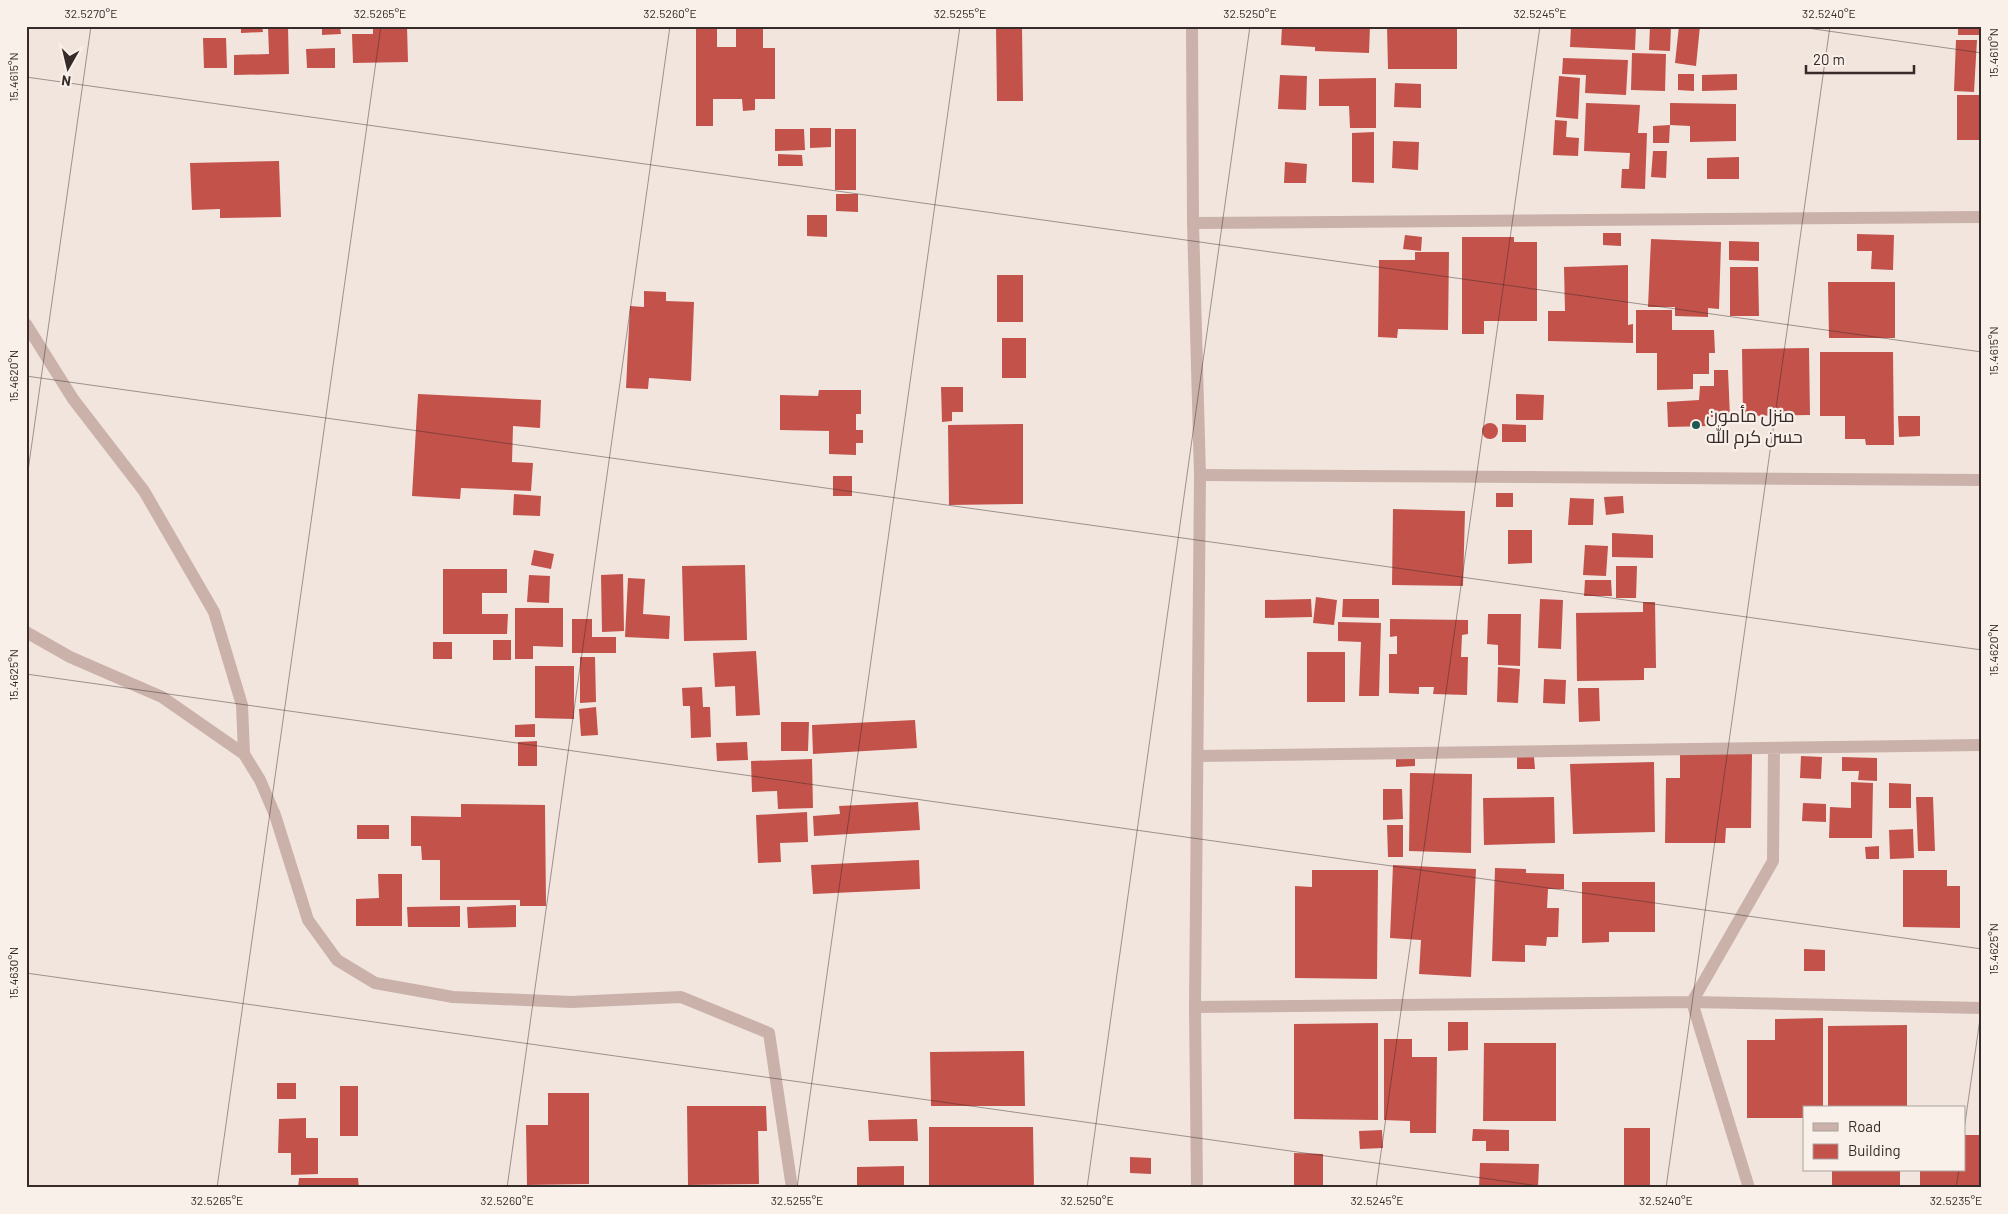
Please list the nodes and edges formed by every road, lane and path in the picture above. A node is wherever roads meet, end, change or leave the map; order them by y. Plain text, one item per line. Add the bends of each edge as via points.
1 (1192, 26) edge
2 (1982, 217) edge
3 (1193, 223) junction
4 (26, 324) edge
5 (1200, 475) junction
6 (1982, 480) edge
7 (26, 632) edge
8 (1982, 745) edge
9 (1774, 748) junction
10 (244, 754) junction
11 (1198, 756) junction
12 (1692, 1002) junction
13 (1195, 1007) junction
14 (1982, 1008) edge
15 (792, 1188) edge
16 (1197, 1188) edge
17 (1749, 1188) edge

1 - 3 street
2 - 3 street
3 - 5 street
4 - 10 street via 73,399 144,491 214,612 242,705
5 - 6 street
5 - 11 street
7 - 10 street via 70,657 162,697
8 - 9 street
9 - 11 street
9 - 12 street via 1772,861
10 - 15 street via 276,815 308,920 338,960 375,984 453,997 572,1002 681,997 769,1033
11 - 13 street
12 - 13 street
12 - 14 street
12 - 17 street
13 - 16 street

